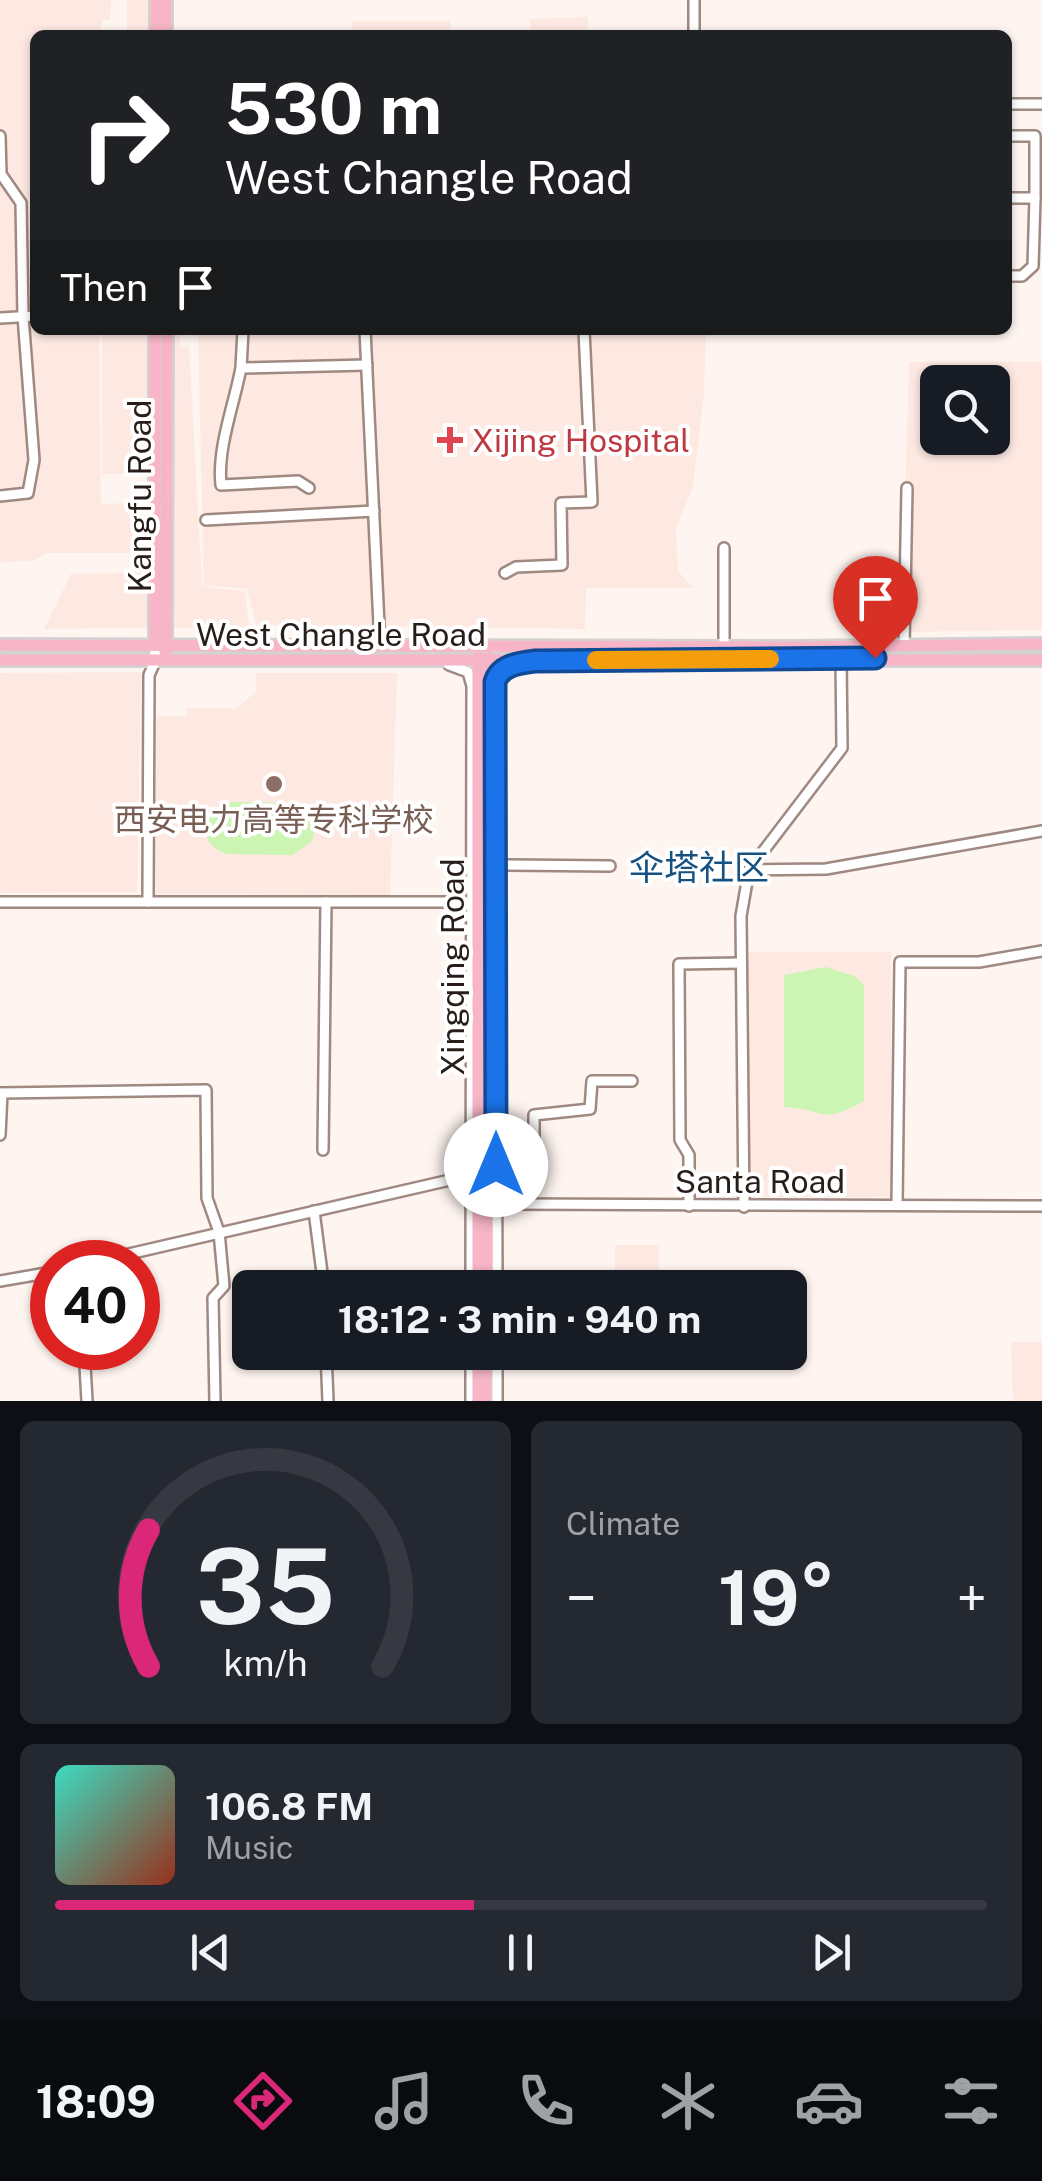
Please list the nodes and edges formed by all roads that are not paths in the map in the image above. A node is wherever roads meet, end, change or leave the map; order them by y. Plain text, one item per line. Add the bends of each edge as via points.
1 (156, 0) edge
2 (166, 0) edge
3 (694, 0) edge
4 (156, 30) edge
5 (166, 30) edge
6 (694, 30) edge
7 (1012, 104) edge
8 (1042, 104) edge
9 (0, 136) edge
10 (1012, 136) edge
11 (1012, 198) edge
12 (1035, 198) junction
13 (1012, 276) edge
14 (23, 316) junction
15 (30, 316) edge
16 (0, 318) edge
17 (155, 335) edge
18 (166, 335) edge
19 (243, 335) edge
20 (366, 335) edge
21 (584, 335) edge
22 (367, 365) junction
23 (241, 368) junction
24 (309, 488) dead end
25 (907, 488) dead end
26 (0, 496) edge
27 (374, 512) junction
28 (206, 520) dead end
29 (724, 548) dead end
30 (504, 573) dead end
31 (1042, 644) edge
32 (0, 645) edge
33 (161, 645) junction
34 (380, 646) junction
35 (484, 646) junction
36 (904, 646) junction
37 (724, 647) junction
38 (842, 658) junction
39 (0, 660) edge
40 (1042, 660) edge
41 (420, 661) junction
42 (484, 661) junction
43 (535, 661) junction
44 (160, 662) junction
45 (478, 696) junction
46 (472, 712) junction
47 (1042, 832) edge
48 (496, 865) junction
49 (610, 866) dead end
50 (749, 870) junction
51 (0, 902) edge
52 (148, 902) junction
53 (326, 902) junction
54 (484, 902) junction
55 (1042, 951) edge
56 (740, 964) junction
57 (632, 1082) dead end
58 (1, 1093) edge
59 (0, 1135) edge
60 (323, 1150) dead end
61 (475, 1175) junction
62 (496, 1176) junction
63 (487, 1204) junction
64 (689, 1206) junction
65 (897, 1206) junction
66 (1042, 1206) edge
67 (744, 1207) junction
68 (314, 1211) junction
69 (219, 1232) junction
70 (160, 1246) edge
71 (322, 1270) edge
72 (475, 1270) edge
73 (478, 1270) edge
74 (487, 1270) edge
75 (495, 1270) edge
76 (30, 1276) edge
77 (0, 1281) edge
78 (85, 1370) edge
79 (327, 1370) edge
80 (475, 1370) edge
81 (486, 1370) edge
82 (497, 1370) edge
83 (87, 1401) edge
84 (215, 1401) edge
85 (328, 1401) edge
86 (474, 1401) edge
87 (486, 1401) edge
88 (497, 1401) edge

1 - 4 main road
2 - 5 main road
3 - 6 street
7 - 8 street
9 - 14 street via 1,174 22,203
10 - 12 street via 1035,136
11 - 12 street
12 - 13 street via 1033,266
14 - 15 street
14 - 16 street
14 - 26 street via 34,460 28,493
17 - 33 main road, Kangfu Road
18 - 33 main road, Kangfu Road
19 - 23 street
20 - 22 street
21 - 30 street via 592,502 561,503 562,565
22 - 23 street
22 - 27 street
23 - 24 street via 219,462 222,485 298,481
25 - 36 street
27 - 28 street
27 - 34 street
29 - 37 street
31 - 36 main road, West Changle Road
32 - 33 main road, West Changle Road
33 - 34 main road, West Changle Road
33 - 44 main road, Kangfu Road
34 - 35 main road, West Changle Road
35 - 37 main road, West Changle Road
35 - 42 main road, Xingqing Road
36 - 37 main road, West Changle Road
38 - 40 main road, West Changle Road
38 - 43 main road, West Changle Road
38 - 50 street via 842,748
39 - 44 main road, West Changle Road
41 - 42 main road, West Changle Road
41 - 44 main road, West Changle Road
41 - 46 street via 468,672
42 - 43 main road, West Changle Road
42 - 45 main road, Xingqing Road
42 - 54 main road, Xingqing Road
43 - 48 street via 496,677
44 - 52 street via 149,676
45 - 46 main road
45 - 54 main road, Xingqing Road
46 - 54 street
47 - 50 street via 826,870
48 - 49 street
48 - 54 street
50 - 56 street
51 - 52 street
52 - 53 street
53 - 54 street
53 - 60 street
54 - 61 main road, Xingqing Road
54 - 62 street
54 - 63 main road, Xingqing Road
55 - 65 street via 979,962 900,962
56 - 64 street via 679,964 680,1140 689,1155
56 - 67 street
57 - 62 street via 592,1081 590,1109 534,1115 534,1150 521,1163 521,1176
58 - 59 street
58 - 69 street via 206,1090 208,1198
61 - 63 main road, Xingqing Road
61 - 68 street
61 - 72 street
62 - 63 street
63 - 64 street, Santa Road
63 - 73 main road, Xingqing Road
63 - 74 main road, Xingqing Road
63 - 75 street
64 - 67 street, Santa Road
65 - 66 street, Santa Road
65 - 67 street, Santa Road
68 - 69 street
68 - 71 street
69 - 70 street
69 - 84 street via 224,1286 213,1298
76 - 77 street
78 - 83 street
79 - 85 street
80 - 86 main road
81 - 87 main road
82 - 88 street

